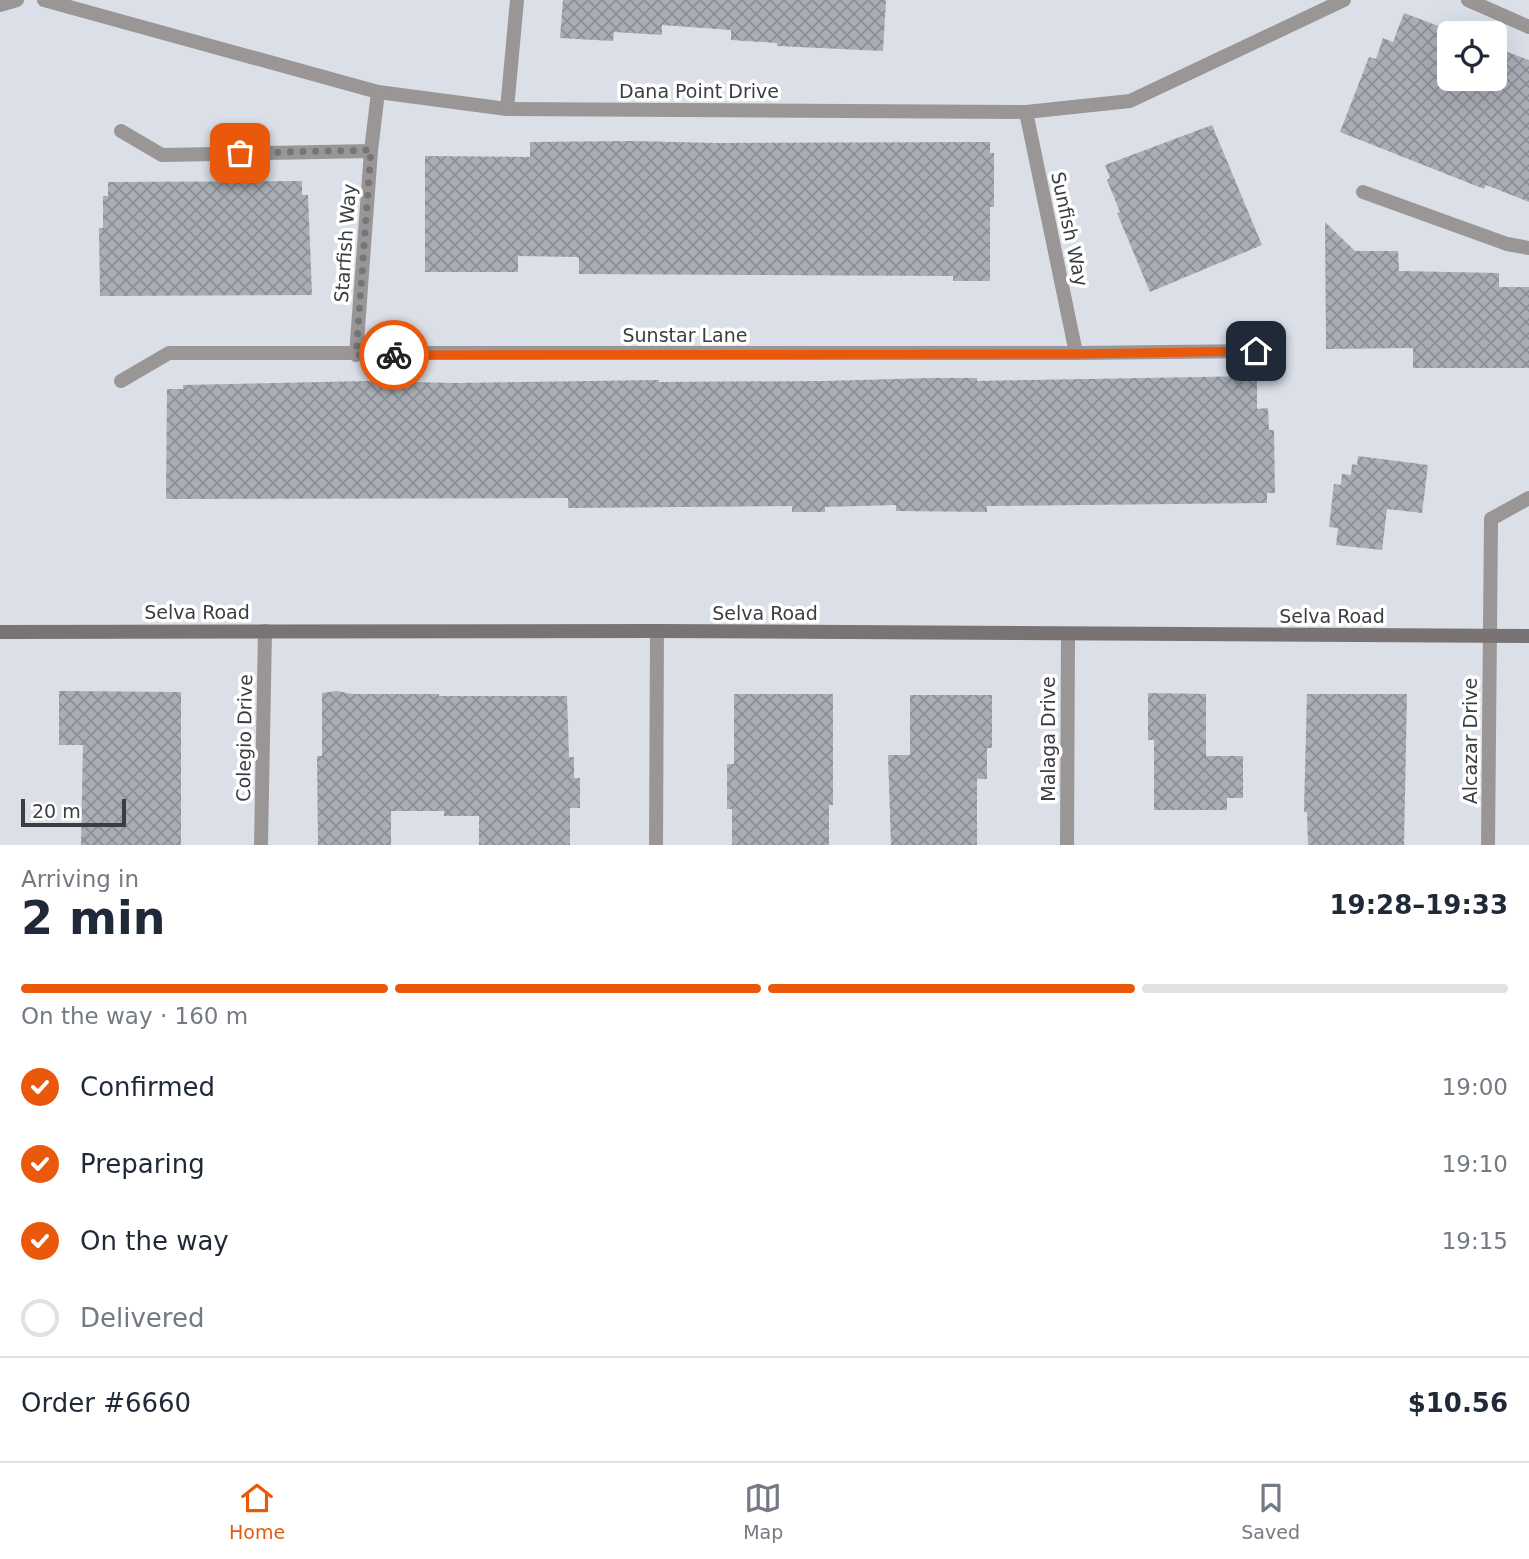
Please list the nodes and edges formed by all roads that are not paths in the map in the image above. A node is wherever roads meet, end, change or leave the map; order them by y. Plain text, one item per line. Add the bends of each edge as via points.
1 (18, 0) edge
2 (44, 0) edge
3 (517, 0) edge
4 (1344, 0) edge
5 (1468, 0) edge
6 (0, 5) edge
7 (1529, 27) edge
8 (378, 92) junction
9 (507, 109) junction
10 (1026, 111) junction
11 (121, 131) dead end
12 (371, 150) junction
13 (1363, 192) dead end
14 (1529, 248) edge
15 (1256, 351) dead end
16 (1076, 354) junction
17 (356, 355) junction
18 (121, 381) dead end
19 (1529, 499) edge
20 (265, 631) junction
21 (657, 631) junction
22 (0, 632) edge
23 (1068, 634) junction
24 (1529, 636) edge
25 (1490, 637) junction
26 (261, 845) edge
27 (656, 845) edge
28 (1067, 845) edge
29 (1488, 845) edge

1 - 6 street
2 - 8 street, Dana Point Drive
3 - 9 street
4 - 10 street, Dana Point Drive via 1130,101
5 - 7 street
8 - 9 street, Dana Point Drive
8 - 12 street, Starfish Way
9 - 10 street, Dana Point Drive
10 - 16 street, Sunfish Way
11 - 12 street via 162,155
12 - 17 street, Starfish Way
13 - 14 street
15 - 16 street, Sunstar Lane
16 - 17 street, Sunstar Lane
17 - 18 street, Sunstar Lane via 169,354
19 - 25 street, Alcazar Drive via 1491,519
20 - 21 street, Selva Road
20 - 22 street, Selva Road
20 - 26 street, Colegio Drive
21 - 23 street, Selva Road
21 - 27 street
23 - 25 street, Selva Road
23 - 28 street, Malaga Drive
24 - 25 street, Selva Road
25 - 29 street, Alcazar Drive

